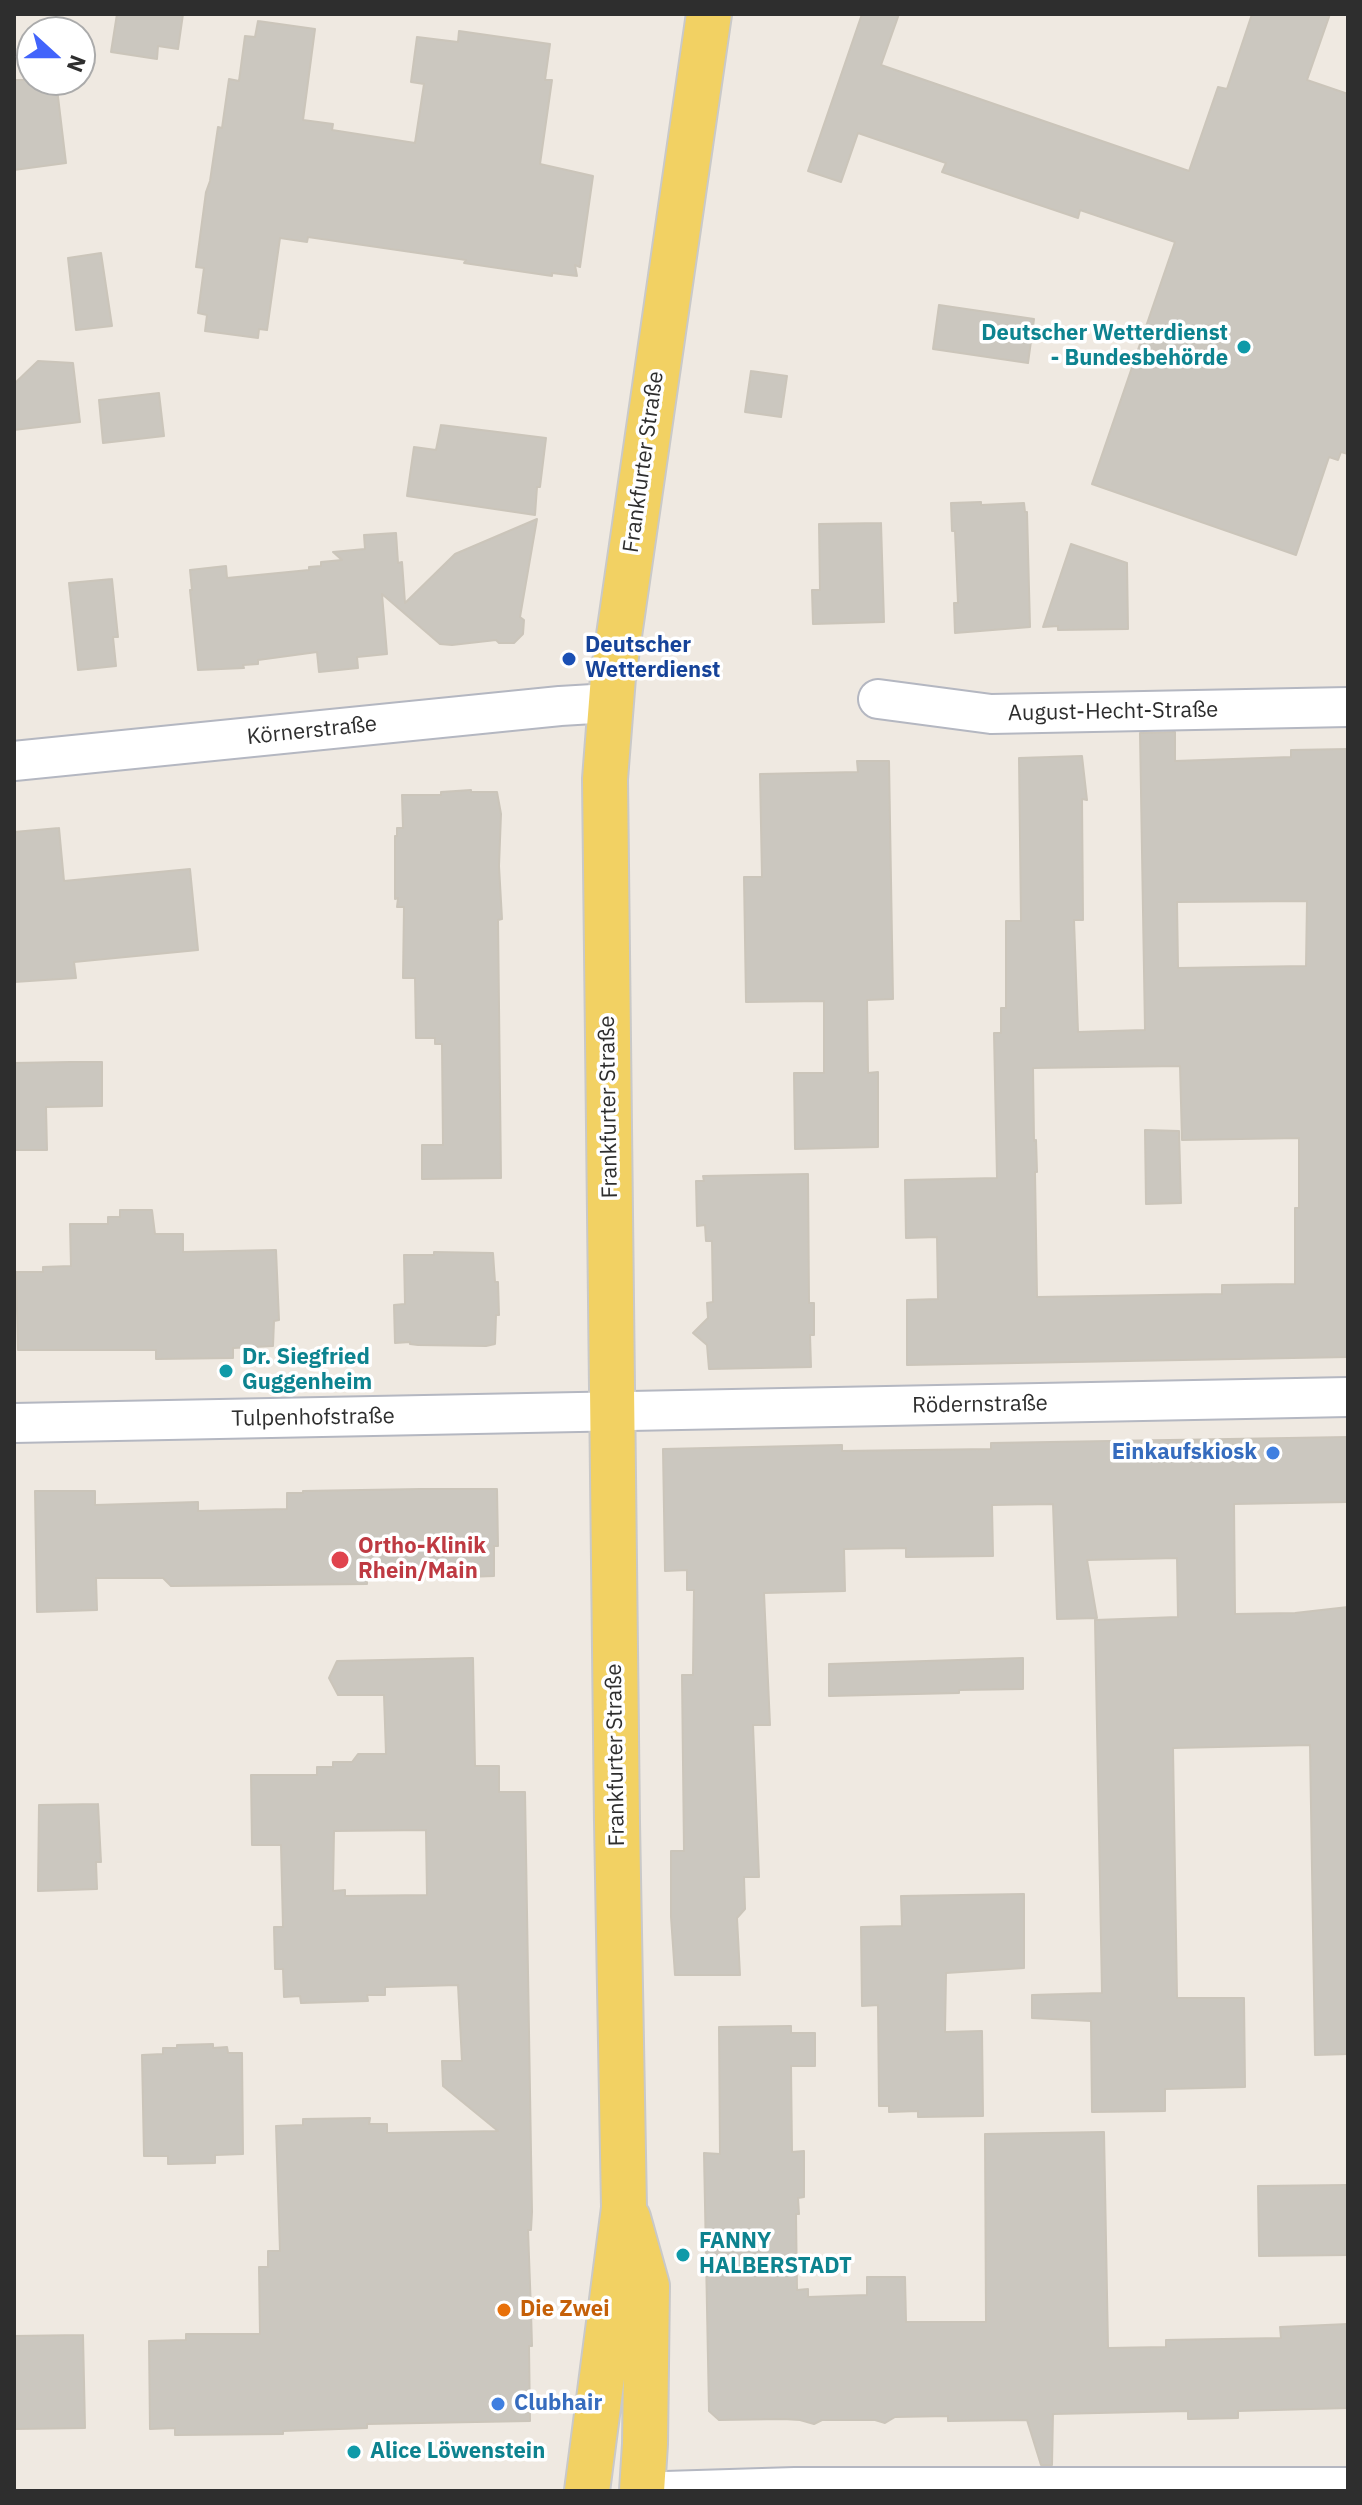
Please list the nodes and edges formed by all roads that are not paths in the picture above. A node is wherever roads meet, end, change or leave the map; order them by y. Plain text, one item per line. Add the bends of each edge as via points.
1 (709, 14) edge
2 (878, 699) dead end
3 (610, 703) junction
4 (1348, 707) edge
5 (14, 761) edge
6 (1348, 1397) edge
7 (613, 1411) junction
8 (14, 1423) edge
9 (624, 2208) junction
10 (1348, 2487) edge
11 (587, 2491) edge
12 (642, 2491) edge
13 (665, 2491) edge

1 - 3 main road, Frankfurter Straße
2 - 4 street, August-Hecht-Straße via 991,714
3 - 5 street, Körnerstraße
3 - 7 main road, Frankfurter Straße via 605,779
6 - 7 street, Rödernstraße
7 - 8 street, Tulpenhofstraße
7 - 9 main road, Frankfurter Straße
9 - 11 main road, Frankfurter Straße
9 - 12 main road, Frankfurter Straße via 647,2286
10 - 13 street

